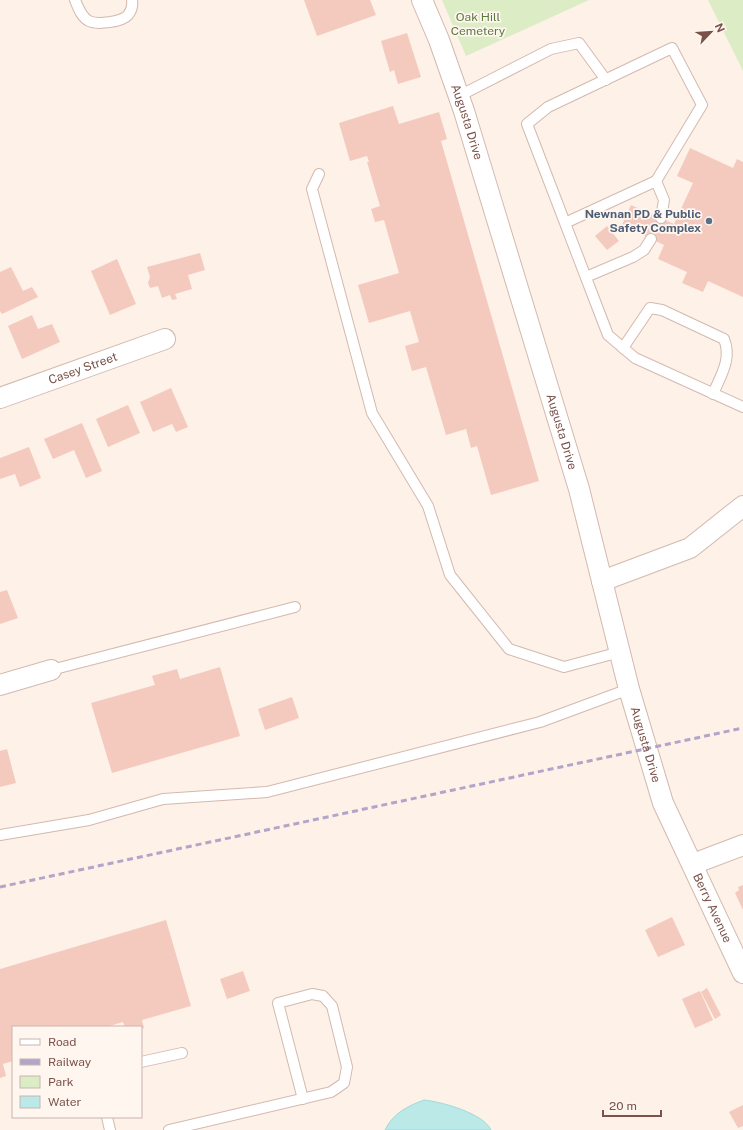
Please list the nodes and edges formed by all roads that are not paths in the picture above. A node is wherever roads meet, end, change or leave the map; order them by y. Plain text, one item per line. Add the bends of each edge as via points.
1 (75, 0) edge
2 (132, 0) edge
3 (422, 0) edge
4 (606, 80) junction
5 (459, 96) junction
6 (319, 174) dead end
7 (656, 182) junction
8 (660, 218) dead end
9 (565, 223) junction
10 (651, 239) dead end
11 (586, 277) junction
12 (165, 339) dead end
13 (623, 348) junction
14 (713, 394) junction
15 (0, 398) edge
16 (743, 407) edge
17 (743, 506) edge
18 (602, 581) junction
19 (295, 607) dead end
20 (620, 652) junction
21 (51, 670) joint
22 (0, 685) edge
23 (629, 689) junction
24 (0, 835) edge
25 (743, 845) edge
26 (693, 864) junction
27 (743, 973) edge
28 (182, 1053) dead end
29 (142, 1062) edge
30 (303, 1099) junction
31 (107, 1118) edge
32 (110, 1130) edge
33 (169, 1130) edge

1 - 2 lane via 79,11 88,21 103,24 127,16 133,8
3 - 5 street, Augusta Drive
4 - 5 lane via 579,43 551,49
4 - 7 lane via 672,48 702,105
4 - 9 lane via 548,107 527,124
5 - 18 street, Augusta Drive via 579,489
6 - 20 lane via 312,189 372,414 428,506 450,575 509,649 564,668
7 - 8 lane via 664,200
7 - 9 lane
9 - 11 lane
10 - 11 lane via 644,250 633,257
11 - 13 lane via 608,335
12 - 15 street, Casey Street
13 - 14 lane via 635,358
13 - 14 lane via 650,308 662,310 724,339 728,357
14 - 16 lane
17 - 18 street via 690,548
18 - 20 street, Augusta Drive
19 - 21 lane
20 - 23 street, Augusta Drive
21 - 22 street
23 - 24 lane via 540,722 267,792 163,799 89,820
23 - 26 street, Augusta Drive via 663,802
25 - 26 street
26 - 27 street, Berry Avenue
28 - 29 lane
30 - 30 lane via 331,1092 344,1084 347,1067 332,1006 323,996 312,994 278,1003
30 - 33 lane
31 - 32 lane

